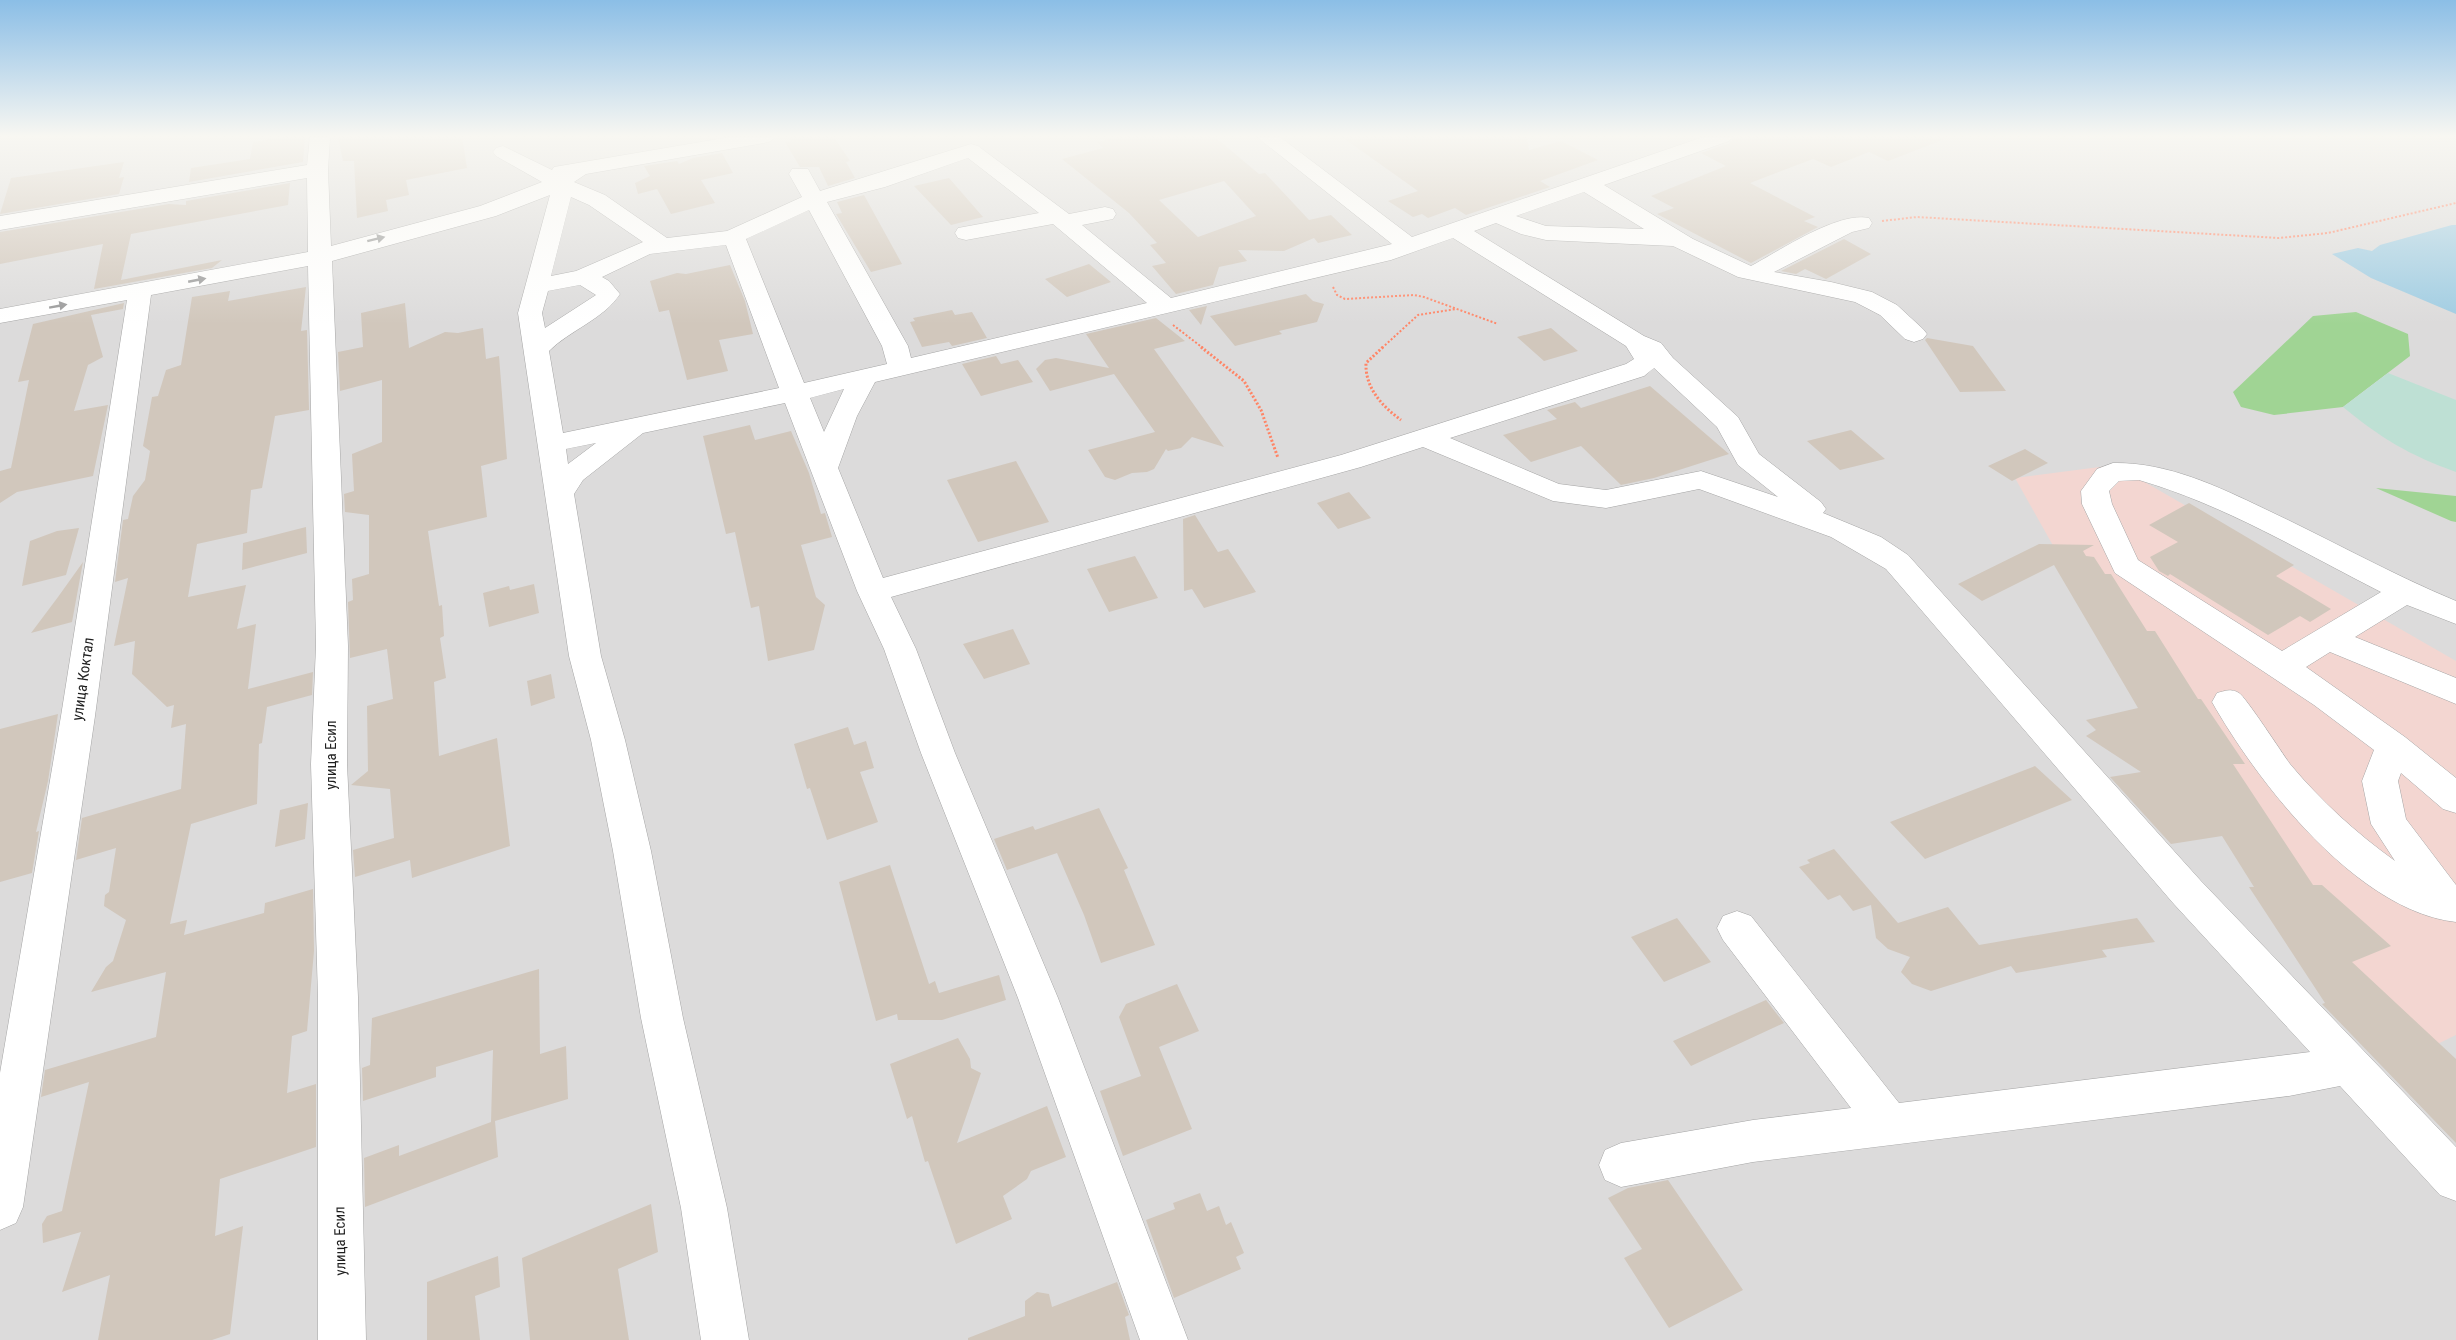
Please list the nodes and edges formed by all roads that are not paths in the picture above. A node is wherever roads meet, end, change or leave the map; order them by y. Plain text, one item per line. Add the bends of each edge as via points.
1 (107, 200) edge
2 (319, 200) edge
3 (516, 200) edge
4 (557, 200) edge
5 (596, 200) edge
6 (814, 200) joint
7 (1036, 200) edge
8 (1348, 200) edge
9 (1544, 200) edge
10 (1612, 200) edge
11 (1106, 214) dead end
12 (1499, 216) junction
13 (1061, 219) junction
14 (0, 223) edge
15 (1860, 223) road end
16 (1456, 230) junction
17 (966, 233) dead end
18 (734, 236) junction
19 (1683, 241) junction
20 (662, 245) junction
21 (1407, 245) junction
22 (320, 257) junction
23 (1753, 274) junction
24 (583, 277) junction
25 (535, 286) junction
26 (140, 291) junction
27 (1161, 308) junction
28 (0, 316) edge
29 (1914, 334) dead end
30 (1635, 341) junction
31 (537, 349) junction
32 (1664, 363) junction
33 (901, 367) junction
34 (1635, 370) junction
35 (865, 376) junction
36 (796, 393) junction
37 (633, 427) junction
38 (1426, 438) junction
39 (552, 443) junction
40 (1748, 459) junction
41 (825, 467) junction
42 (1701, 480) junction
43 (560, 493) junction
44 (1842, 530) junction
45 (873, 591) junction
46 (2406, 591) junction
47 (2456, 613) edge
48 (2328, 638) junction
49 (2281, 667) junction
50 (2456, 692) edge
51 (2229, 702) dead end
52 (2393, 746) junction
53 (2456, 799) edge
54 (2453, 906) edge
55 (1737, 928) dead end
56 (2347, 1065) junction
57 (1889, 1124) junction
58 (1621, 1165) dead end
59 (2456, 1179) edge
60 (0, 1207) edge
61 (342, 1340) edge
62 (724, 1340) edge
63 (1164, 1340) edge

1 - 14 street
2 - 22 street, улица Есил
22 -> 3 street via 356,244 483,214
4 - 25 street
5 - 20 street
6 - 18 street
6 - 33 street via 895,346
7 - 13 street
8 - 21 street
9 - 12 street
10 - 19 street
11 - 13 street
12 - 16 street
12 - 19 street via 1513,226 1545,232
13 - 17 street
13 - 27 street
15 - 23 street via 1845,226
16 - 21 street
16 - 30 street
18 - 20 street
18 - 36 street
19 - 23 street
20 - 24 street via 643,249
21 - 27 street via 1325,270
26 -> 22 street
22 - 61 street, улица Есил via 332,646 329,764 338,997
23 - 29 street via 1787,284 1843,291 1881,304
24 - 25 street
24 - 31 street via 608,294
25 - 31 street via 530,313
28 -> 26 street
26 - 60 street, улица Коктал via 78,717
27 - 33 street
30 - 32 street via 1652,348
30 - 34 street via 1648,356
31 - 39 street
32 - 34 street
32 - 40 street via 1728,423
33 - 35 street
34 - 38 street
35 - 36 street
35 - 41 street via 843,416
36 - 37 street
36 - 41 street
37 - 39 street
37 - 43 street via 573,474
38 - 42 street via 1553,492 1572,496 1606,499
38 - 45 street
39 - 43 street
40 - 42 street
40 - 44 street
41 - 45 street
42 - 44 street
43 - 62 street via 585,656 632,851 662,1018 704,1208
44 - 56 street via 1897,562 2187,892
45 - 63 street via 900,649 1038,998
46 - 47 street
46 - 48 street
46 - 49 street via 2232,504 2166,477 2115,471 2102,479 2095,491 2097,504 2126,566
48 - 49 street
48 - 50 street
49 - 52 street
51 - 54 street via 2259,751 2303,806 2350,849 2406,889
52 - 53 street
52 - 54 street via 2380,781 2389,824
55 - 57 street
56 - 57 street via 2289,1076
56 - 59 street
57 - 58 street via 1753,1141

